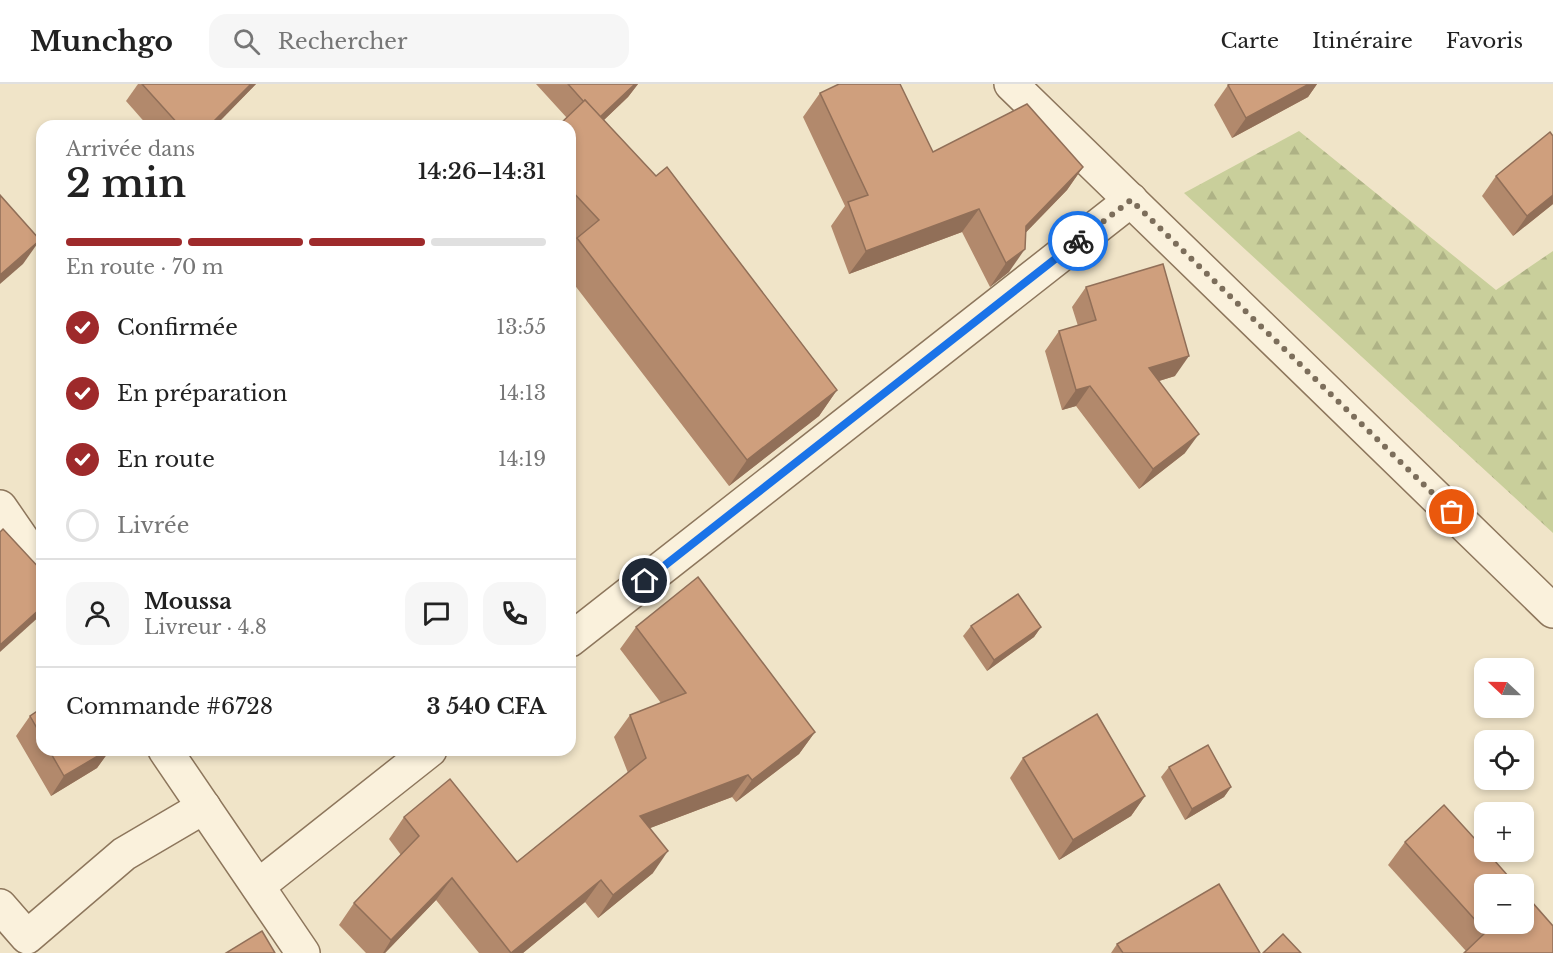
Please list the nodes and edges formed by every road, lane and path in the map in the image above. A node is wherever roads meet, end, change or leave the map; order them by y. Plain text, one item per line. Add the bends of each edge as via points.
1 (1011, 84) edge
2 (1131, 200) junction
3 (0, 507) edge
4 (36, 559) edge
5 (1553, 610) edge
6 (576, 635) edge
7 (169, 756) edge
8 (422, 756) edge
9 (204, 807) junction
10 (258, 886) junction
11 (0, 906) edge
12 (303, 953) edge

1 - 2 street
2 - 5 street
2 - 6 street
3 - 4 street
7 - 9 street
8 - 10 street
9 - 10 street
9 - 11 street via 124,854 27,938
10 - 12 street

